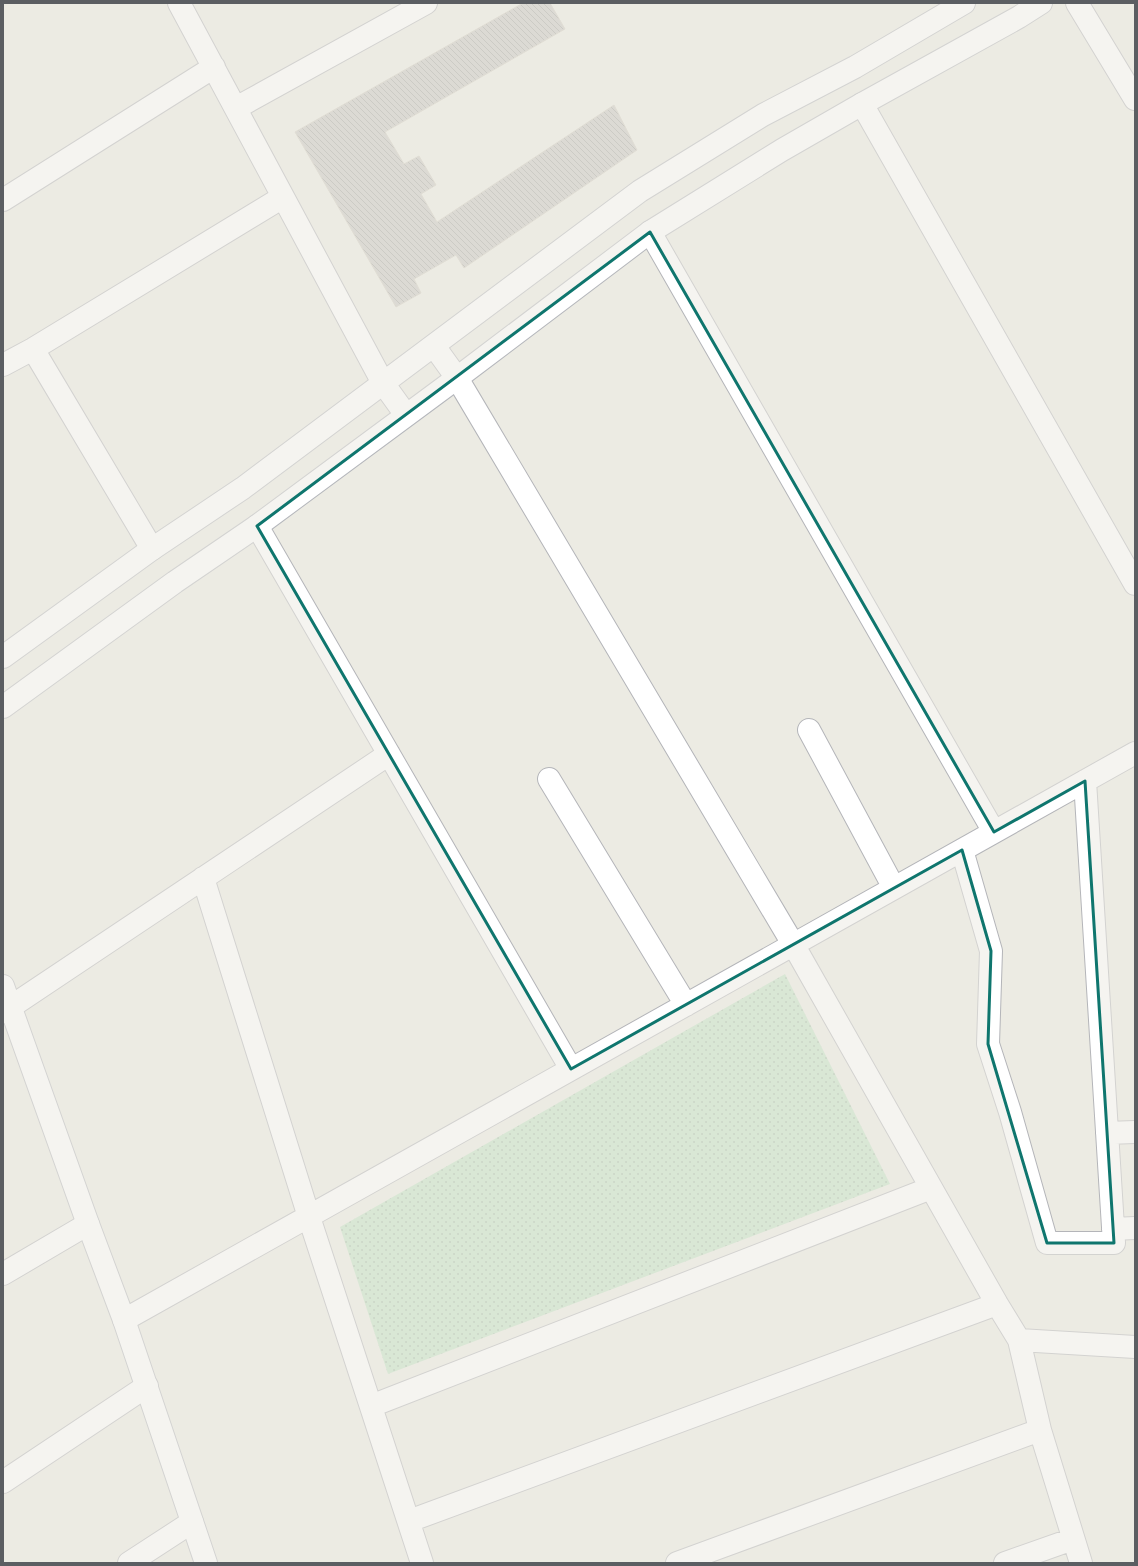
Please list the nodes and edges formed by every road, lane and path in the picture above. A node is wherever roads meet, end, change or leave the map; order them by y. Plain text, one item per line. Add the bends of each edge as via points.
1 (179, 3) edge
2 (426, 3) edge
3 (964, 3) edge
4 (1041, 3) edge
5 (1077, 3) edge
6 (214, 67) junction
7 (1135, 99) edge
8 (862, 104) junction
9 (236, 108) junction
10 (284, 196) junction
11 (3, 200) edge
12 (650, 232) junction
13 (434, 346) junction
14 (33, 349) junction
15 (3, 365) edge
16 (457, 378) junction
17 (382, 383) junction
18 (406, 415) junction
19 (256, 526) junction
20 (152, 549) junction
21 (1135, 584) edge
22 (3, 658) edge
23 (3, 707) edge
24 (809, 730) dead end
25 (1135, 753) edge
26 (389, 754) junction
27 (549, 779) dead end
28 (1085, 781) junction
29 (994, 832) junction
30 (962, 850) junction
31 (203, 878) junction
32 (894, 888) junction
33 (793, 944) junction
34 (3, 986) edge
35 (686, 1005) junction
36 (7, 1010) edge
37 (571, 1069) junction
38 (1135, 1132) edge
39 (1108, 1134) junction
40 (931, 1188) junction
41 (309, 1217) junction
42 (88, 1224) junction
43 (1135, 1228) edge
44 (1113, 1229) junction
45 (3, 1274) edge
46 (996, 1304) junction
47 (124, 1320) junction
48 (1019, 1340) junction
49 (1135, 1347) edge
50 (147, 1386) junction
51 (371, 1406) junction
52 (1040, 1430) junction
53 (3, 1482) edge
54 (409, 1521) junction
55 (192, 1522) junction
56 (1073, 1539) junction
57 (130, 1563) edge
58 (206, 1563) edge
59 (422, 1563) edge
60 (677, 1563) edge
61 (1005, 1563) edge
62 (1081, 1563) edge

1 - 6 street
2 - 9 street
3 - 13 street via 856,67 763,115 640,191
4 - 8 street
5 - 7 street
6 - 9 street
6 - 11 street
8 - 12 street
8 - 21 street
9 - 10 street
10 - 14 street
10 - 17 street
12 - 16 street
12 - 29 street
13 - 16 street
13 - 17 street
14 - 15 street
14 - 20 street
16 - 18 street
16 - 33 street
17 - 18 street
17 - 20 street via 243,488
18 - 19 street
19 - 23 street via 168,586
19 - 26 street
20 - 22 street
24 - 32 street
25 - 28 street
26 - 31 street
26 - 37 street
27 - 35 street
28 - 29 street
28 - 39 street
29 - 30 street
30 - 32 street
30 - 44 street via 991,952 988,1044 1047,1243 1114,1243
31 - 36 street
31 - 41 street
32 - 33 street
33 - 35 street
33 - 40 street
34 - 36 street
35 - 37 street
36 - 42 street
37 - 41 street
38 - 39 street
39 - 44 street
40 - 46 street
40 - 51 street
41 - 47 street
41 - 51 street
42 - 45 street
42 - 47 street
43 - 44 street
46 - 48 street
46 - 54 street
47 - 50 street
48 - 49 street
48 - 52 street
50 - 53 street
50 - 55 street
51 - 54 street
52 - 56 street
52 - 60 street
54 - 59 street
55 - 57 street
55 - 58 street
56 - 61 street
56 - 62 street

